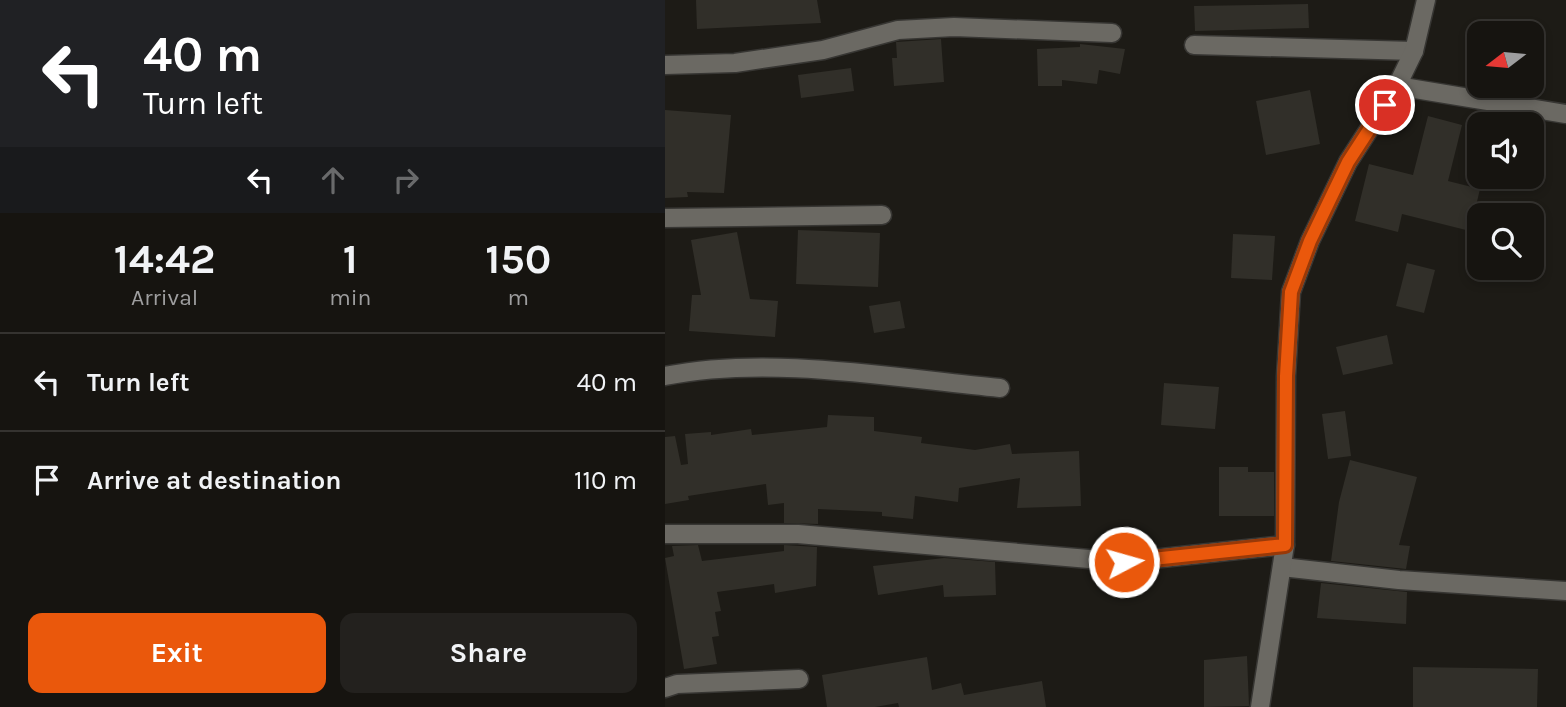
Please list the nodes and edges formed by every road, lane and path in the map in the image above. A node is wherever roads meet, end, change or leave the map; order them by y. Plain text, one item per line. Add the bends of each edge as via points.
1 (1426, 0) edge
2 (1112, 33) dead end
3 (1194, 45) dead end
4 (1414, 51) junction
5 (665, 65) edge
6 (1397, 86) junction
7 (1566, 114) edge
8 (882, 215) dead end
9 (665, 218) edge
10 (665, 376) edge
11 (1000, 388) dead end
12 (665, 534) edge
13 (1285, 545) junction
14 (1282, 567) junction
15 (1566, 591) edge
16 (799, 680) dead end
17 (665, 688) edge
18 (1259, 707) edge

1 - 4 street
2 - 5 street via 954,27 898,30 735,63
3 - 4 street
4 - 6 street
6 - 7 street
6 - 13 street via 1348,162 1291,292
8 - 9 street
10 - 11 street via 769,367
12 - 13 street via 798,534 1124,562
13 - 14 street
14 - 15 street
14 - 18 street
16 - 17 street

